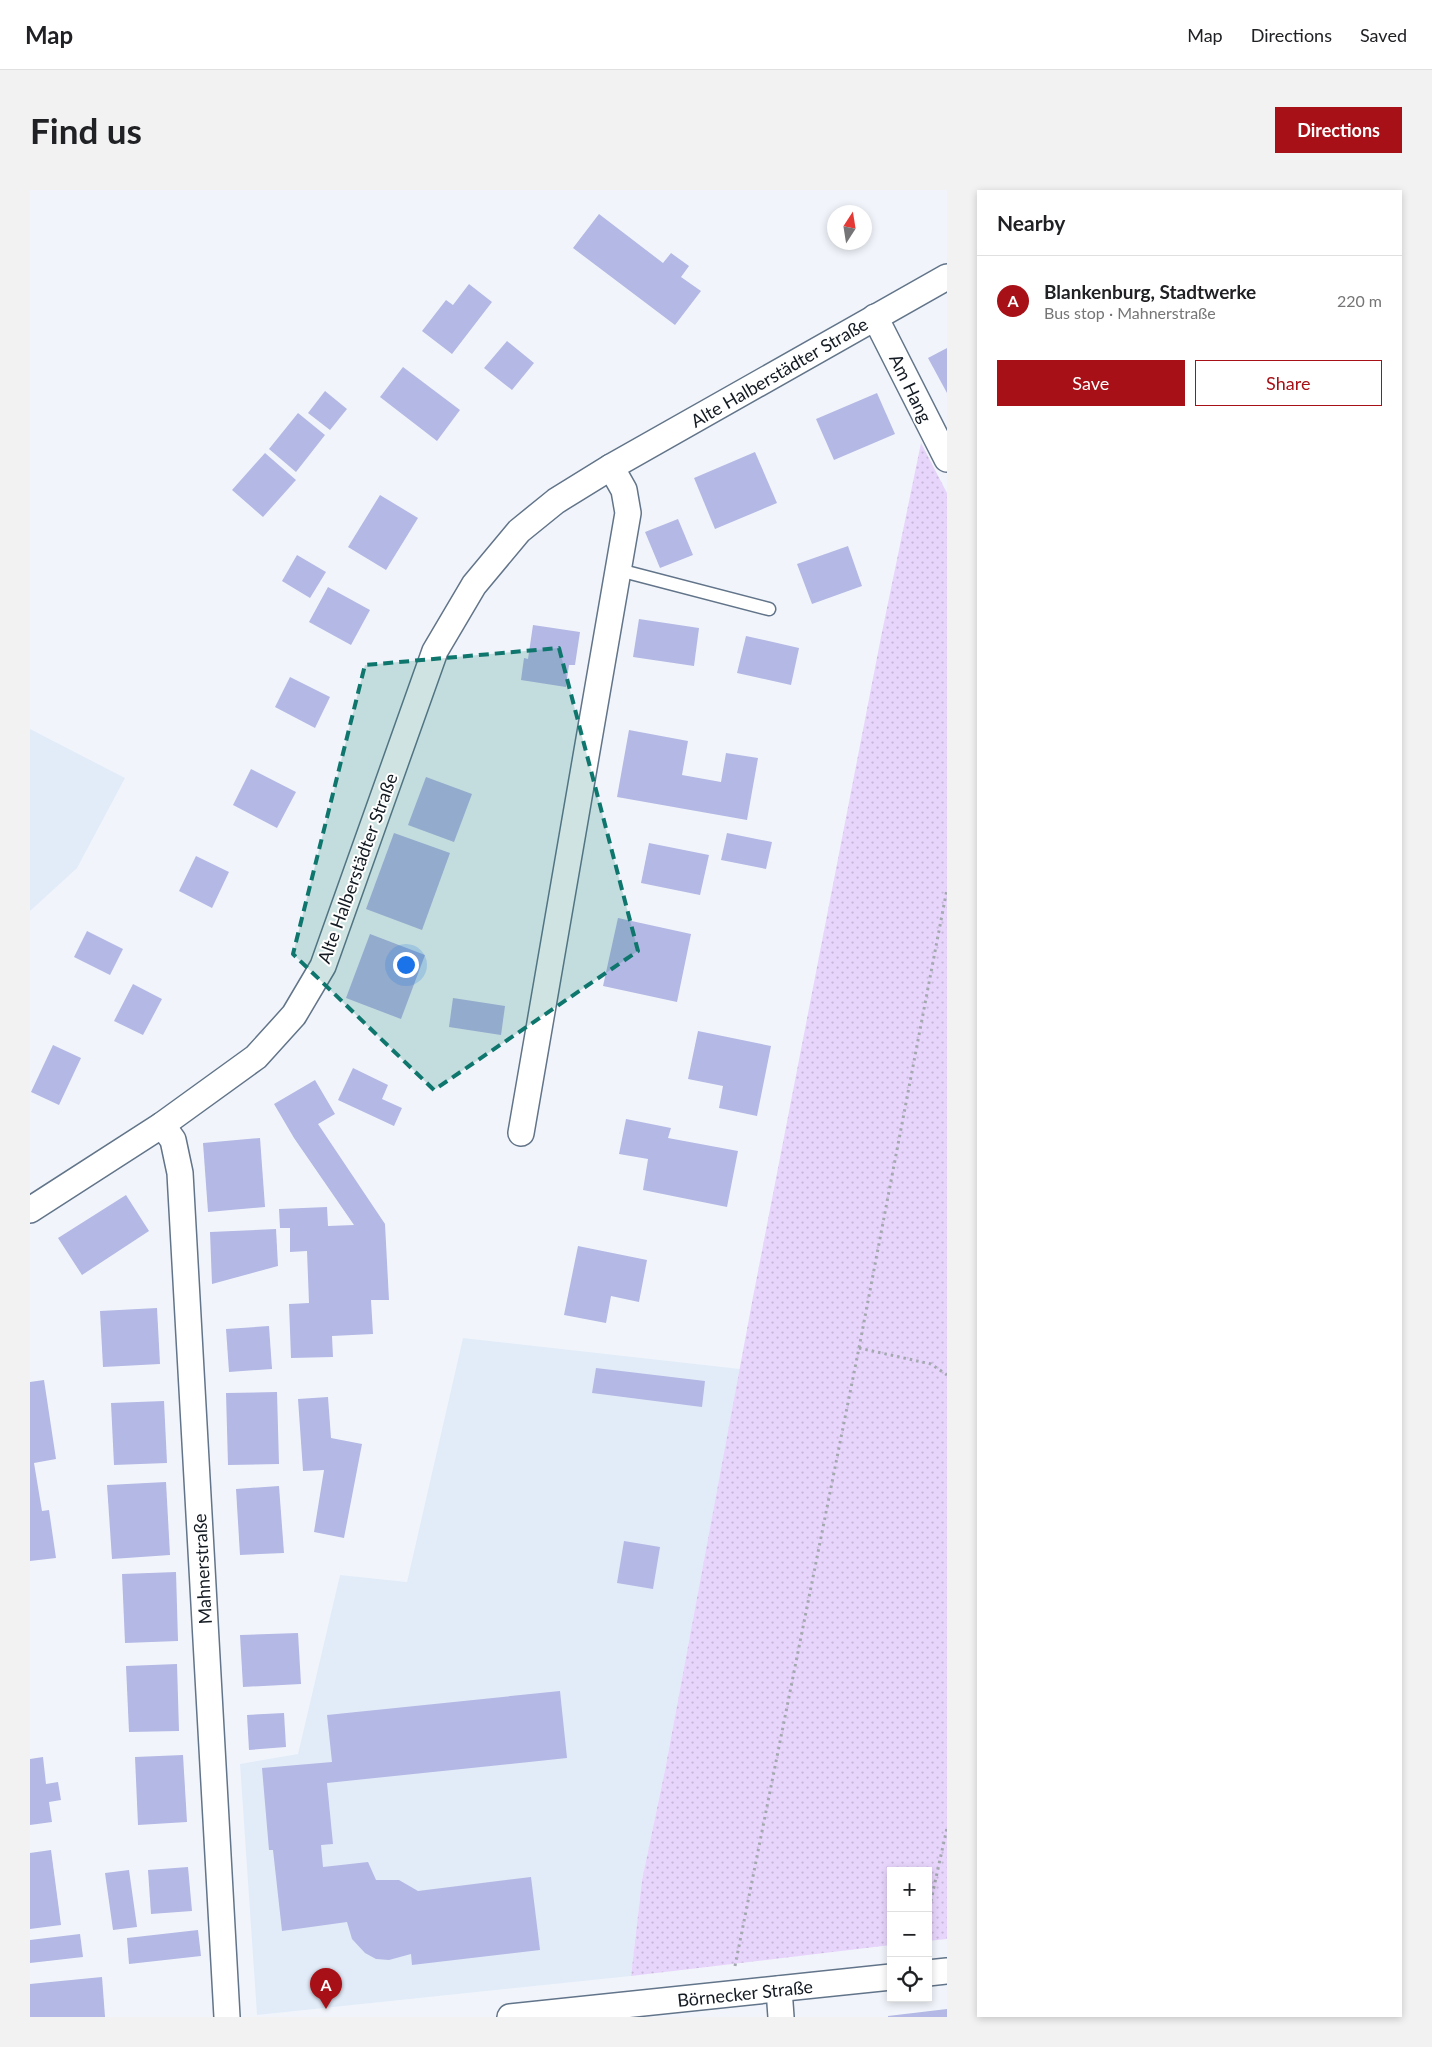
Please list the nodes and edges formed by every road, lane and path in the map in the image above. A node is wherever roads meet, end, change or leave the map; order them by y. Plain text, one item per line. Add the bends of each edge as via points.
1 (947, 277) edge
2 (875, 317) junction
3 (947, 459) edge
4 (611, 467) junction
5 (619, 570) junction
6 (769, 609) dead end
7 (947, 889) edge
8 (162, 1125) junction
9 (521, 1133) dead end
10 (30, 1210) edge
11 (859, 1348) junction
12 (947, 1374) edge
13 (947, 1828) edge
14 (928, 1912) edge
15 (947, 1971) edge
16 (932, 1973) edge
17 (887, 1977) edge
18 (779, 1989) junction
19 (736, 1994) junction
20 (227, 2017) edge
21 (510, 2017) edge
22 (781, 2017) edge

1 - 2 street, Alte Halberstädter Straße
2 - 3 street, Am Hang
2 - 4 street, Alte Halberstädter Straße
4 - 5 street via 624,490 628,513
4 - 8 street, Alte Halberstädter Straße via 556,501 519,530 474,585 435,651 323,966 294,1015 256,1057
5 - 6 lane
5 - 9 street
7 - 11 path
8 - 10 street, Alte Halberstädter Straße
8 - 20 street, Mahnerstraße via 173,1140 180,1174
11 - 12 path via 931,1364
11 - 19 path via 736,1964
13 - 14 path
15 - 16 street
17 - 18 street, Börnecker Straße
18 - 19 street, Börnecker Straße
18 - 22 street
19 - 21 street, Börnecker Straße

